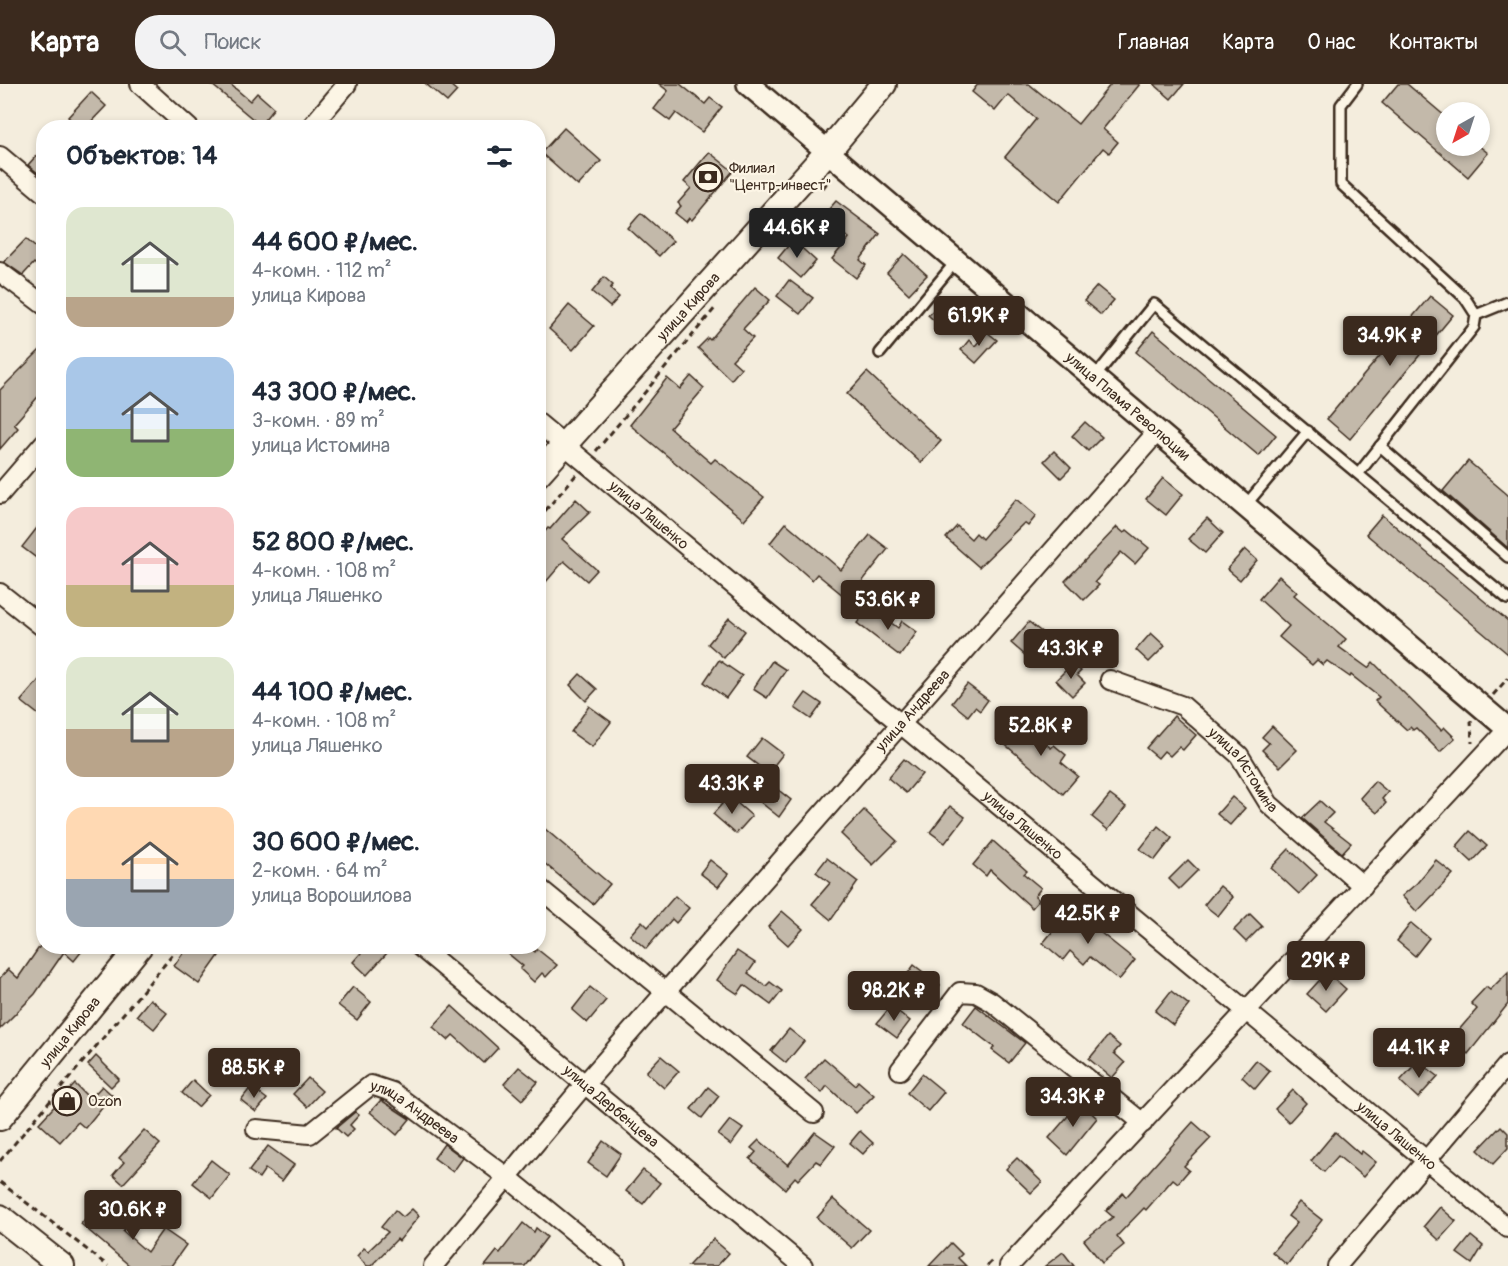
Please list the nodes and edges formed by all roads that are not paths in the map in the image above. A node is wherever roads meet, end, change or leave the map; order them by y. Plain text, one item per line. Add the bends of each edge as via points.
1 (140, 84) edge
2 (347, 84) edge
3 (748, 84) edge
4 (884, 84) edge
5 (1357, 84) edge
6 (180, 120) edge
7 (317, 120) edge
8 (0, 156) edge
9 (838, 158) junction
10 (36, 186) edge
11 (957, 260) junction
12 (0, 272) edge
13 (36, 299) edge
14 (1508, 302) edge
15 (1476, 315) junction
16 (880, 353) dead end
17 (1094, 378) junction
18 (546, 429) edge
19 (1308, 431) junction
20 (1157, 432) junction
21 (564, 444) junction
22 (1380, 446) junction
23 (36, 451) edge
24 (546, 465) edge
25 (1359, 473) junction
26 (0, 494) edge
27 (1245, 506) junction
28 (1508, 557) edge
29 (0, 593) edge
30 (1508, 599) edge
31 (36, 622) edge
32 (1110, 680) dead end
33 (900, 723) junction
34 (1506, 724) edge
35 (1363, 886) junction
36 (546, 893) edge
37 (133, 954) edge
38 (428, 954) edge
39 (666, 990) junction
40 (1248, 1010) junction
41 (1508, 1064) edge
42 (900, 1070) dead end
43 (584, 1085) junction
44 (814, 1113) dead end
45 (0, 1118) edge
46 (1143, 1123) junction
47 (256, 1129) dead end
48 (1428, 1159) junction
49 (507, 1177) junction
50 (0, 1217) edge
51 (1508, 1228) edge
52 (62, 1266) edge
53 (433, 1266) edge
54 (616, 1266) edge
55 (803, 1266) edge
56 (1009, 1266) edge
57 (1337, 1266) edge

1 - 6 street
2 - 7 street
3 - 9 street, улица Пламя Революции
4 - 9 main road, улица Кирова
5 - 15 lane via 1341,105 1341,184 1465,298
8 - 10 street
9 - 11 street, улица Пламя Революции
9 - 21 main road, улица Кирова
11 - 16 lane
11 - 17 street, улица Пламя Революции
12 - 13 street
14 - 15 lane
15 - 22 lane via 1474,327
17 - 19 lane via 1154,304
17 - 20 street, улица Пламя Революции
18 - 21 street, улица Ляшенко
19 - 25 lane
19 - 27 lane
20 - 27 street, улица Пламя Революции
20 - 33 street, улица Андреева
21 - 24 main road, улица Кирова
21 - 33 street, улица Ляшенко
22 - 25 lane
22 - 28 lane
23 - 26 street
25 - 30 lane
27 - 34 street, улица Пламя Революции
29 - 31 street
32 - 35 street, улица Истомина via 1183,706 1239,755 1269,804
33 - 39 street, улица Андреева
33 - 40 street, улица Ляшенко
34 - 35 street
35 - 40 street
36 - 39 street
37 - 45 main road, улица Кирова
38 - 43 street, улица Дербенцева
39 - 43 street, улица Андреева
39 - 44 street
40 - 46 street
40 - 48 street, улица Ляшенко
41 - 48 street
42 - 46 street via 960,992 976,993
43 - 49 street, улица Андреева
43 - 55 street, улица Дербенцева
46 - 56 street
47 - 49 street, улица Андреева via 310,1134 371,1085 392,1092
48 - 51 street, улица Ляшенко
48 - 57 street
49 - 53 street, улица Андреева
49 - 54 street, улица Андреева
50 - 52 main road

